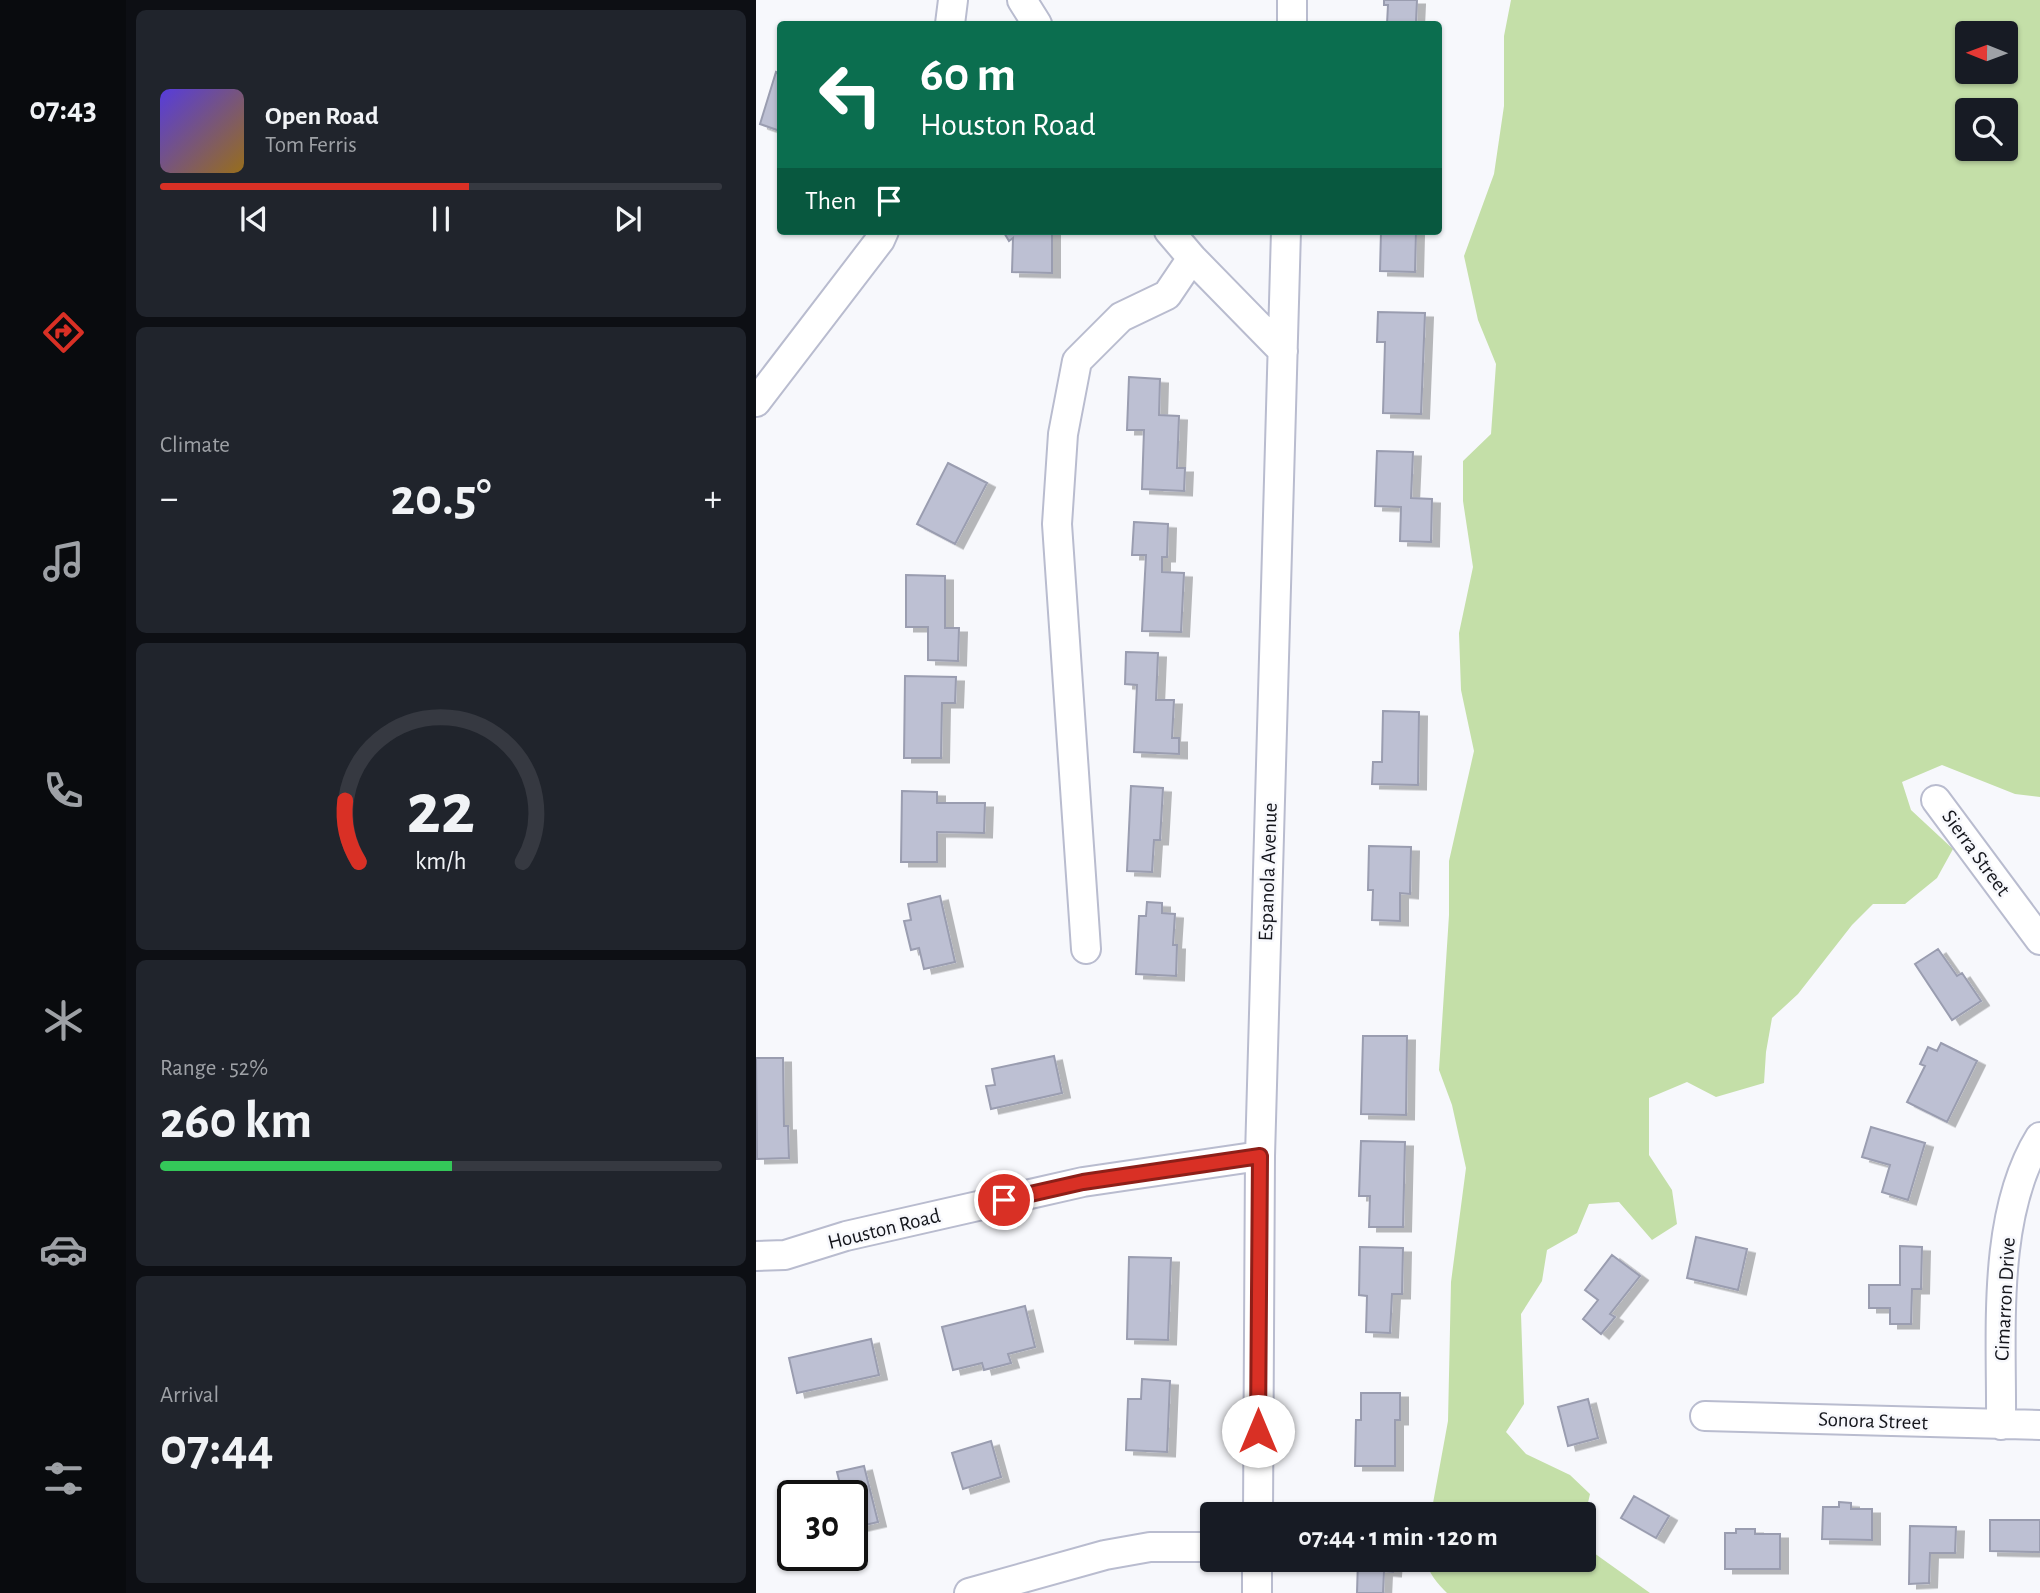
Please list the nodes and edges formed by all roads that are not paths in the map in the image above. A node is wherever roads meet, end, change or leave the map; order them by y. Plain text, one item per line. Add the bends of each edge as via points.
1 (953, 0) edge
2 (1022, 0) edge
3 (1292, 0) edge
4 (950, 21) edge
5 (1035, 21) edge
6 (1292, 21) edge
7 (882, 235) edge
8 (1172, 235) edge
9 (1286, 235) edge
10 (1192, 258) junction
11 (1283, 351) junction
12 (756, 402) edge
13 (1936, 800) dead end
14 (2040, 940) edge
15 (1086, 949) dead end
16 (2040, 1137) edge
17 (1260, 1156) junction
18 (756, 1256) edge
19 (1705, 1416) dead end
20 (2001, 1425) junction
21 (2040, 1425) edge
22 (1258, 1502) edge
23 (1200, 1548) edge
24 (1257, 1572) edge
25 (969, 1593) edge
26 (1257, 1593) edge

1 - 4 street
2 - 5 street
3 - 6 street
7 - 12 street
8 - 10 street
9 - 11 street, Espanola Avenue
10 - 11 street
10 - 15 street via 1167,295 1121,317 1077,360 1063,434 1057,524
11 - 17 street, Espanola Avenue
13 - 14 street, Sierra Street
16 - 20 street, Cimarron Drive via 2012,1205 2004,1256
17 - 18 street, Houston Road via 1083,1182 846,1236 785,1255
17 - 22 street, Espanola Avenue
19 - 20 street, Sonora Street
20 - 21 street, Sonora Street
23 - 25 street via 1150,1547 1105,1555
24 - 26 street

